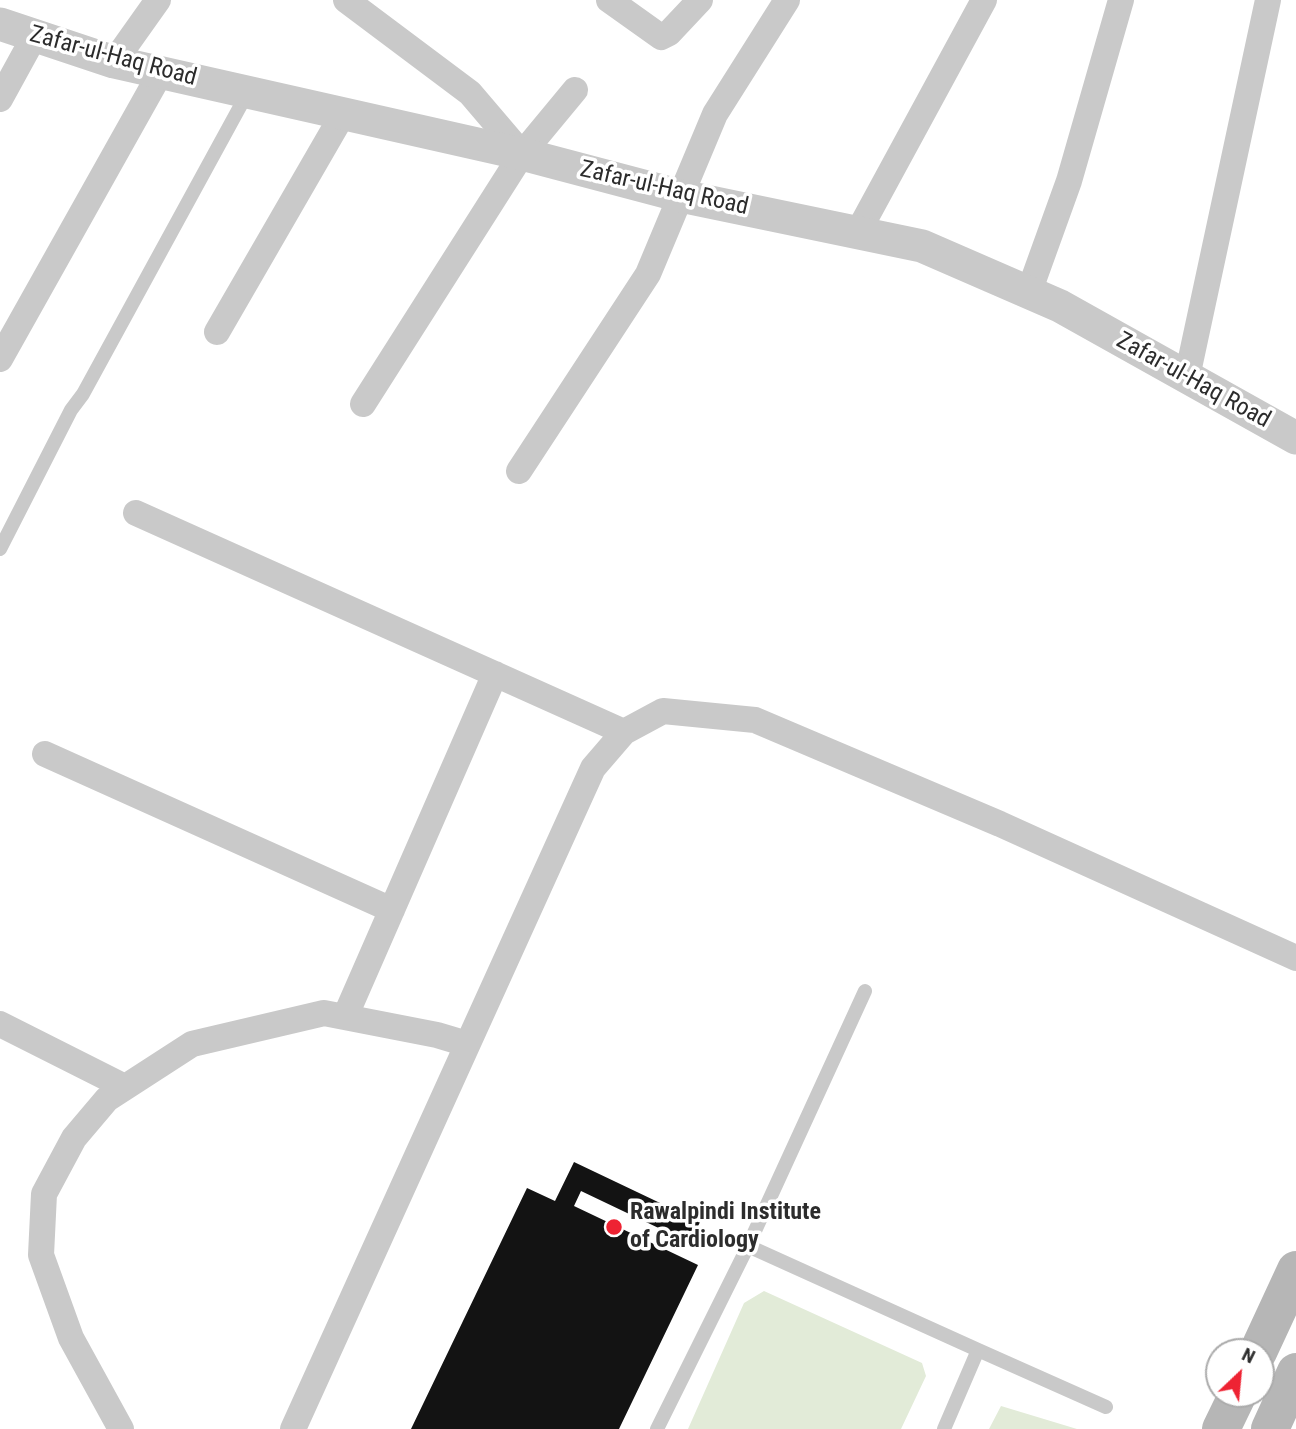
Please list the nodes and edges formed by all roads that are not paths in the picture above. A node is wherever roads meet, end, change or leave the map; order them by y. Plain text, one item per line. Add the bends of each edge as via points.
1 (158, 0) edge
2 (346, 0) edge
3 (609, 0) edge
4 (700, 0) edge
5 (787, 0) edge
6 (984, 0) edge
7 (1121, 0) edge
8 (1268, 0) edge
9 (0, 24) edge
10 (34, 37) junction
11 (114, 62) junction
12 (161, 72) junction
13 (575, 90) dead end
14 (248, 92) junction
15 (0, 99) edge
16 (343, 114) junction
17 (522, 154) junction
18 (681, 196) junction
19 (858, 232) junction
20 (1029, 292) junction
21 (217, 332) dead end
22 (0, 359) edge
23 (1187, 377) junction
24 (363, 404) dead end
25 (1296, 438) edge
26 (519, 471) dead end
27 (136, 513) dead end
28 (0, 549) edge
29 (495, 674) junction
30 (624, 732) junction
31 (45, 754) dead end
32 (392, 910) junction
33 (1296, 958) edge
34 (864, 991) dead end
35 (345, 1017) junction
36 (0, 1024) edge
37 (467, 1044) junction
38 (125, 1087) junction
39 (748, 1246) junction
40 (1296, 1270) edge
41 (1264, 1338) edge
42 (978, 1350) junction
43 (1296, 1372) edge
44 (1106, 1407) dead end
45 (1231, 1408) edge
46 (121, 1429) edge
47 (293, 1429) edge
48 (657, 1429) edge
49 (944, 1429) edge
50 (1221, 1429) edge
51 (1270, 1429) edge

1 - 11 street
2 - 17 street via 470,93
3 - 4 street via 661,37
5 - 18 street via 715,114
6 - 19 street
7 - 20 street via 1069,181
8 - 23 street
9 - 10 street, Zafar-ul-Haq Road
10 - 11 street, Zafar-ul-Haq Road
10 - 15 street
11 - 12 street, Zafar-ul-Haq Road
12 - 14 street, Zafar-ul-Haq Road
12 - 22 street
13 - 17 street
14 - 16 street, Zafar-ul-Haq Road
14 - 28 lane via 71,410
16 - 17 street, Zafar-ul-Haq Road
16 - 21 street
17 - 18 street, Zafar-ul-Haq Road
17 - 24 street
18 - 19 street, Zafar-ul-Haq Road
18 - 26 street via 648,274
19 - 20 street, Zafar-ul-Haq Road via 922,246
20 - 23 street, Zafar-ul-Haq Road
23 - 25 street, Zafar-ul-Haq Road
27 - 29 street
29 - 30 street
29 - 32 street
30 - 33 street via 663,710 755,720
30 - 37 street via 593,768
31 - 32 street
32 - 35 street
34 - 39 lane
35 - 37 street
35 - 38 street via 324,1013 192,1044
36 - 38 street
37 - 47 street
38 - 46 street via 107,1099 74,1138 44,1194 41,1255 71,1338
39 - 42 lane
39 - 48 lane
40 - 41 main road
42 - 44 lane
42 - 49 lane
43 - 51 main road
45 - 50 main road

